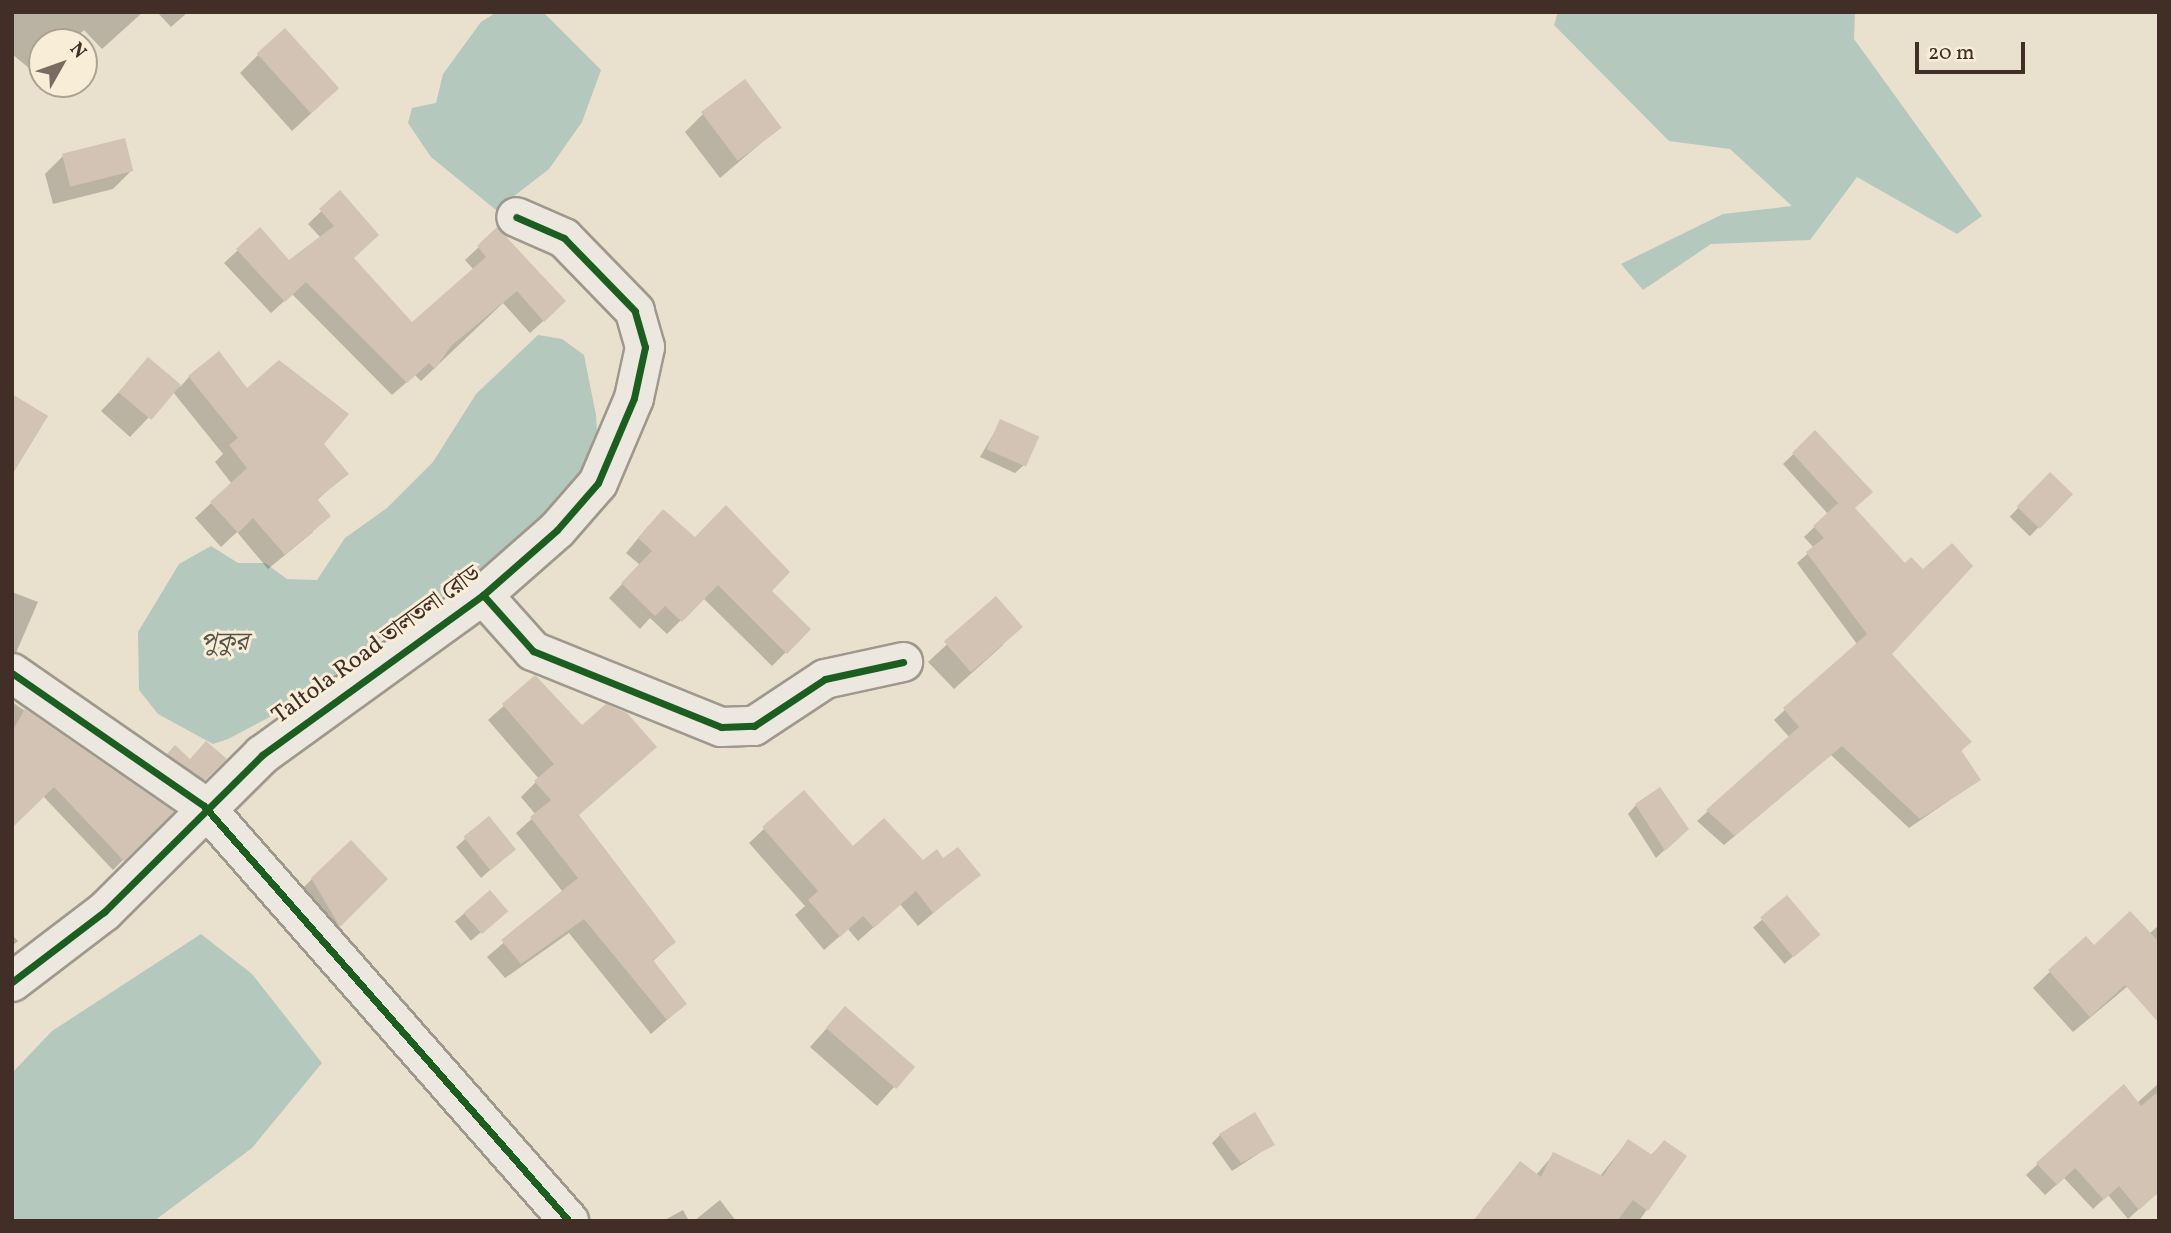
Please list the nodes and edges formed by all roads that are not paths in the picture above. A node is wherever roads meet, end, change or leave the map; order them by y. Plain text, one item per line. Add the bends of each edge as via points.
1 (516, 217) dead end
2 (483, 595) junction
3 (903, 662) dead end
4 (12, 673) edge
5 (204, 806) junction
6 (12, 982) edge
7 (569, 1221) edge

1 - 2 street, Taltola Road তালতলা রোড via 564,238 635,311 645,347 634,398 598,483 557,530
2 - 3 street via 533,651 721,727 754,726 825,679
2 - 5 street, Taltola Road তালতলা রোড via 297,726
4 - 5 street
5 - 6 street, Taltola Road তালতলা রোড via 104,912
5 - 7 street

